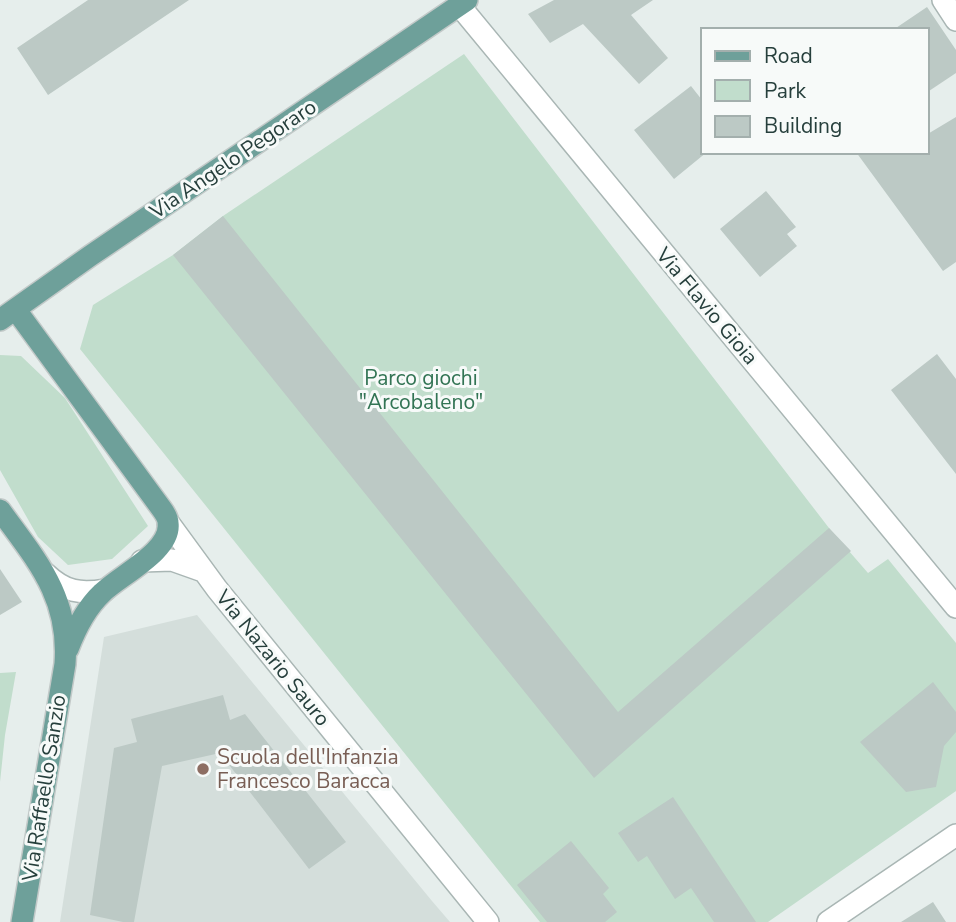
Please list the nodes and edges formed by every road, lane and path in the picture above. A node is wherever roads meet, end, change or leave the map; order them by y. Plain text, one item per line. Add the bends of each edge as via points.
1 (943, 0) edge
2 (463, 3) edge
3 (956, 20) edge
4 (8, 315) edge
5 (0, 510) edge
6 (168, 522) junction
7 (142, 561) junction
8 (204, 572) junction
9 (46, 574) junction
10 (104, 590) junction
11 (956, 607) edge
12 (65, 654) junction
13 (956, 835) edge
14 (22, 922) edge
15 (488, 922) edge
16 (828, 922) edge

1 - 3 street
2 - 4 main road, Via Angelo Pegoraro
2 - 11 street, Via Flavio Gioia
4 - 6 main road via 162,508
5 - 9 main road
6 - 7 main road via 161,545
6 - 8 street, Via Nazario Sauro
7 - 8 street via 172,560
7 - 10 main road
8 - 15 street, Via Nazario Sauro
9 - 10 street via 78,593
9 - 12 main road via 62,611
10 - 12 main road via 76,629
12 - 14 main road, Via Raffaello Sanzio
13 - 16 street

